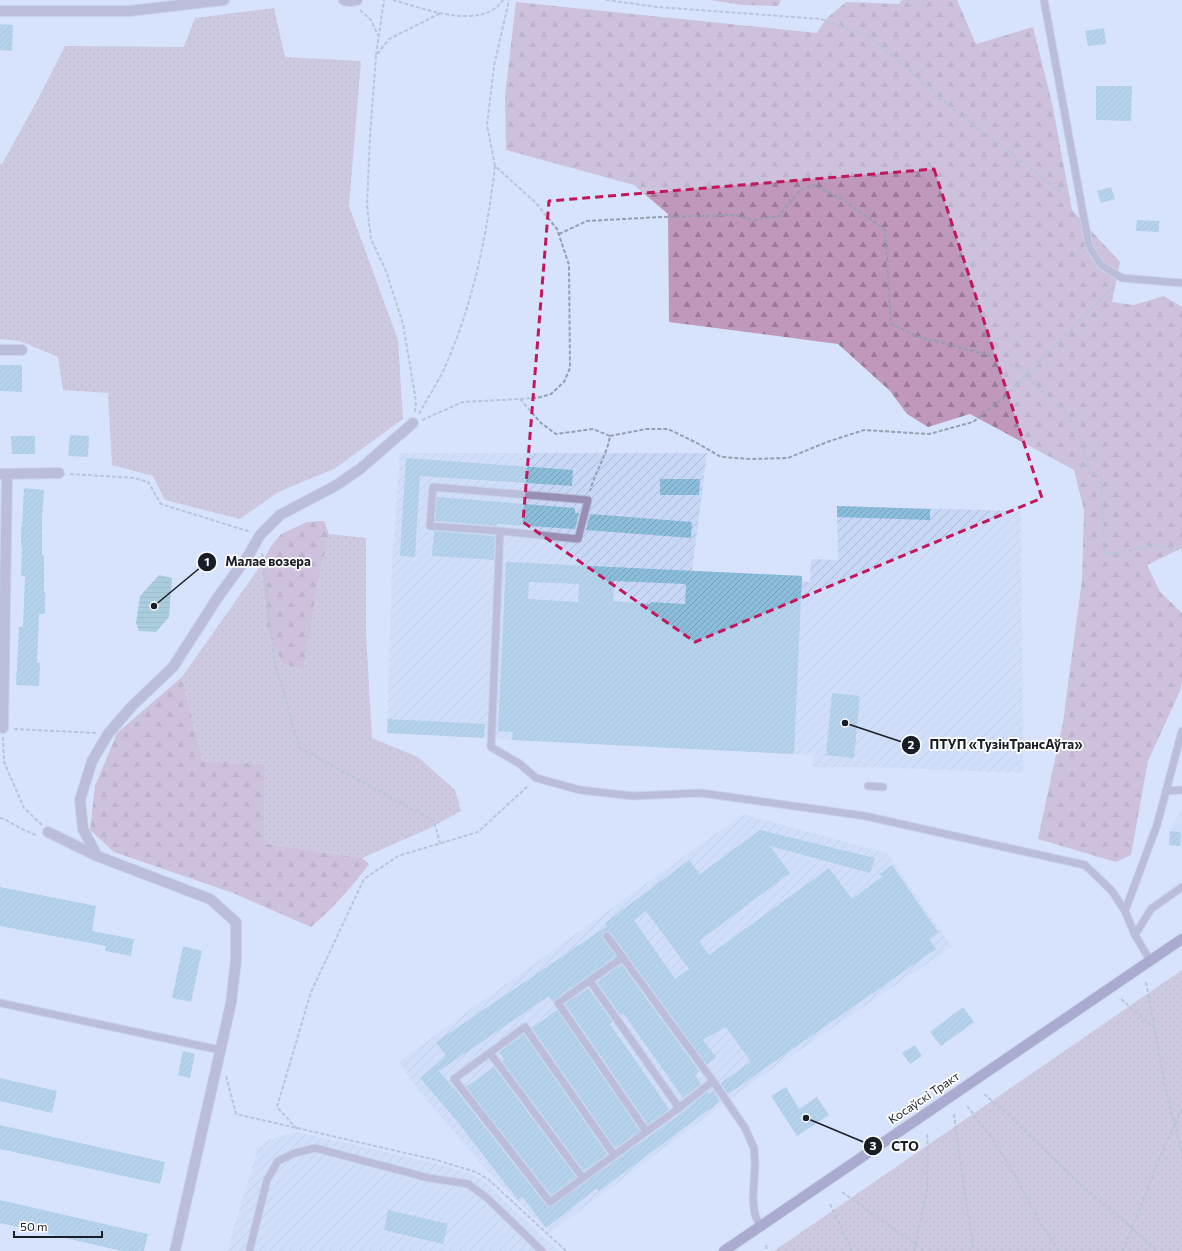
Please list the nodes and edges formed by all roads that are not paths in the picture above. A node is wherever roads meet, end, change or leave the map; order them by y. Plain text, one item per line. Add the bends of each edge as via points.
1 (224, 0) edge
2 (1044, 0) edge
3 (0, 11) edge
4 (1182, 283) edge
5 (0, 350) edge
6 (22, 350) dead end
7 (413, 423) road end
8 (59, 473) road end
9 (3, 474) edge
10 (500, 531) junction
11 (3, 728) road end
12 (1182, 731) edge
13 (868, 786) dead end
14 (883, 787) dead end
15 (1166, 790) junction
16 (1182, 790) edge
17 (48, 832) road end
18 (97, 856) junction
19 (1182, 887) edge
20 (1125, 911) junction
21 (1135, 935) junction
22 (607, 936) dead end
23 (1182, 939) edge
24 (623, 957) junction
25 (1150, 960) junction
26 (590, 981) junction
27 (0, 1003) edge
28 (220, 1050) junction
29 (490, 1053) junction
30 (713, 1081) junction
31 (678, 1108) junction
32 (646, 1132) junction
33 (614, 1155) junction
34 (583, 1178) junction
35 (760, 1226) junction
36 (175, 1251) edge
37 (250, 1251) edge
38 (542, 1251) edge
39 (724, 1251) edge

1 - 3 street via 129,11
2 - 4 lane via 1089,246 1101,265 1122,278
5 - 6 street
7 - 18 street via 360,469 335,486 280,515 260,534 248,556 173,667 132,706 108,734 92,761 80,800 83,829
8 - 9 street
9 - 11 street
10 - 10 lane via 430,526 433,487 588,500 578,539
10 - 20 lane via 491,747 520,764 536,778 580,790 633,796 701,793 865,816 1085,865 1112,891
12 - 15 lane
13 - 14 lane
15 - 16 lane
15 - 20 lane via 1157,825
17 - 18 street
18 - 28 street via 210,899 236,922 236,960 231,1002
19 - 21 lane via 1151,909
20 - 21 lane
21 - 25 lane
22 - 24 lane
23 - 25 main road, Косаўскі Тракт
24 - 26 lane
24 - 30 lane
25 - 35 main road, Косаўскі Тракт
26 - 31 lane
26 - 32 lane via 558,1003
27 - 28 lane
28 - 36 street
29 - 33 lane via 525,1027
29 - 34 lane
29 - 34 lane via 454,1079 550,1202
30 - 31 lane
30 - 35 lane via 745,1128 754,1148 753,1200
31 - 32 lane
32 - 33 lane
33 - 34 lane
35 - 39 main road, Косаўскі Тракт
37 - 38 lane via 267,1180 278,1161 315,1148 429,1178 468,1184 486,1197

